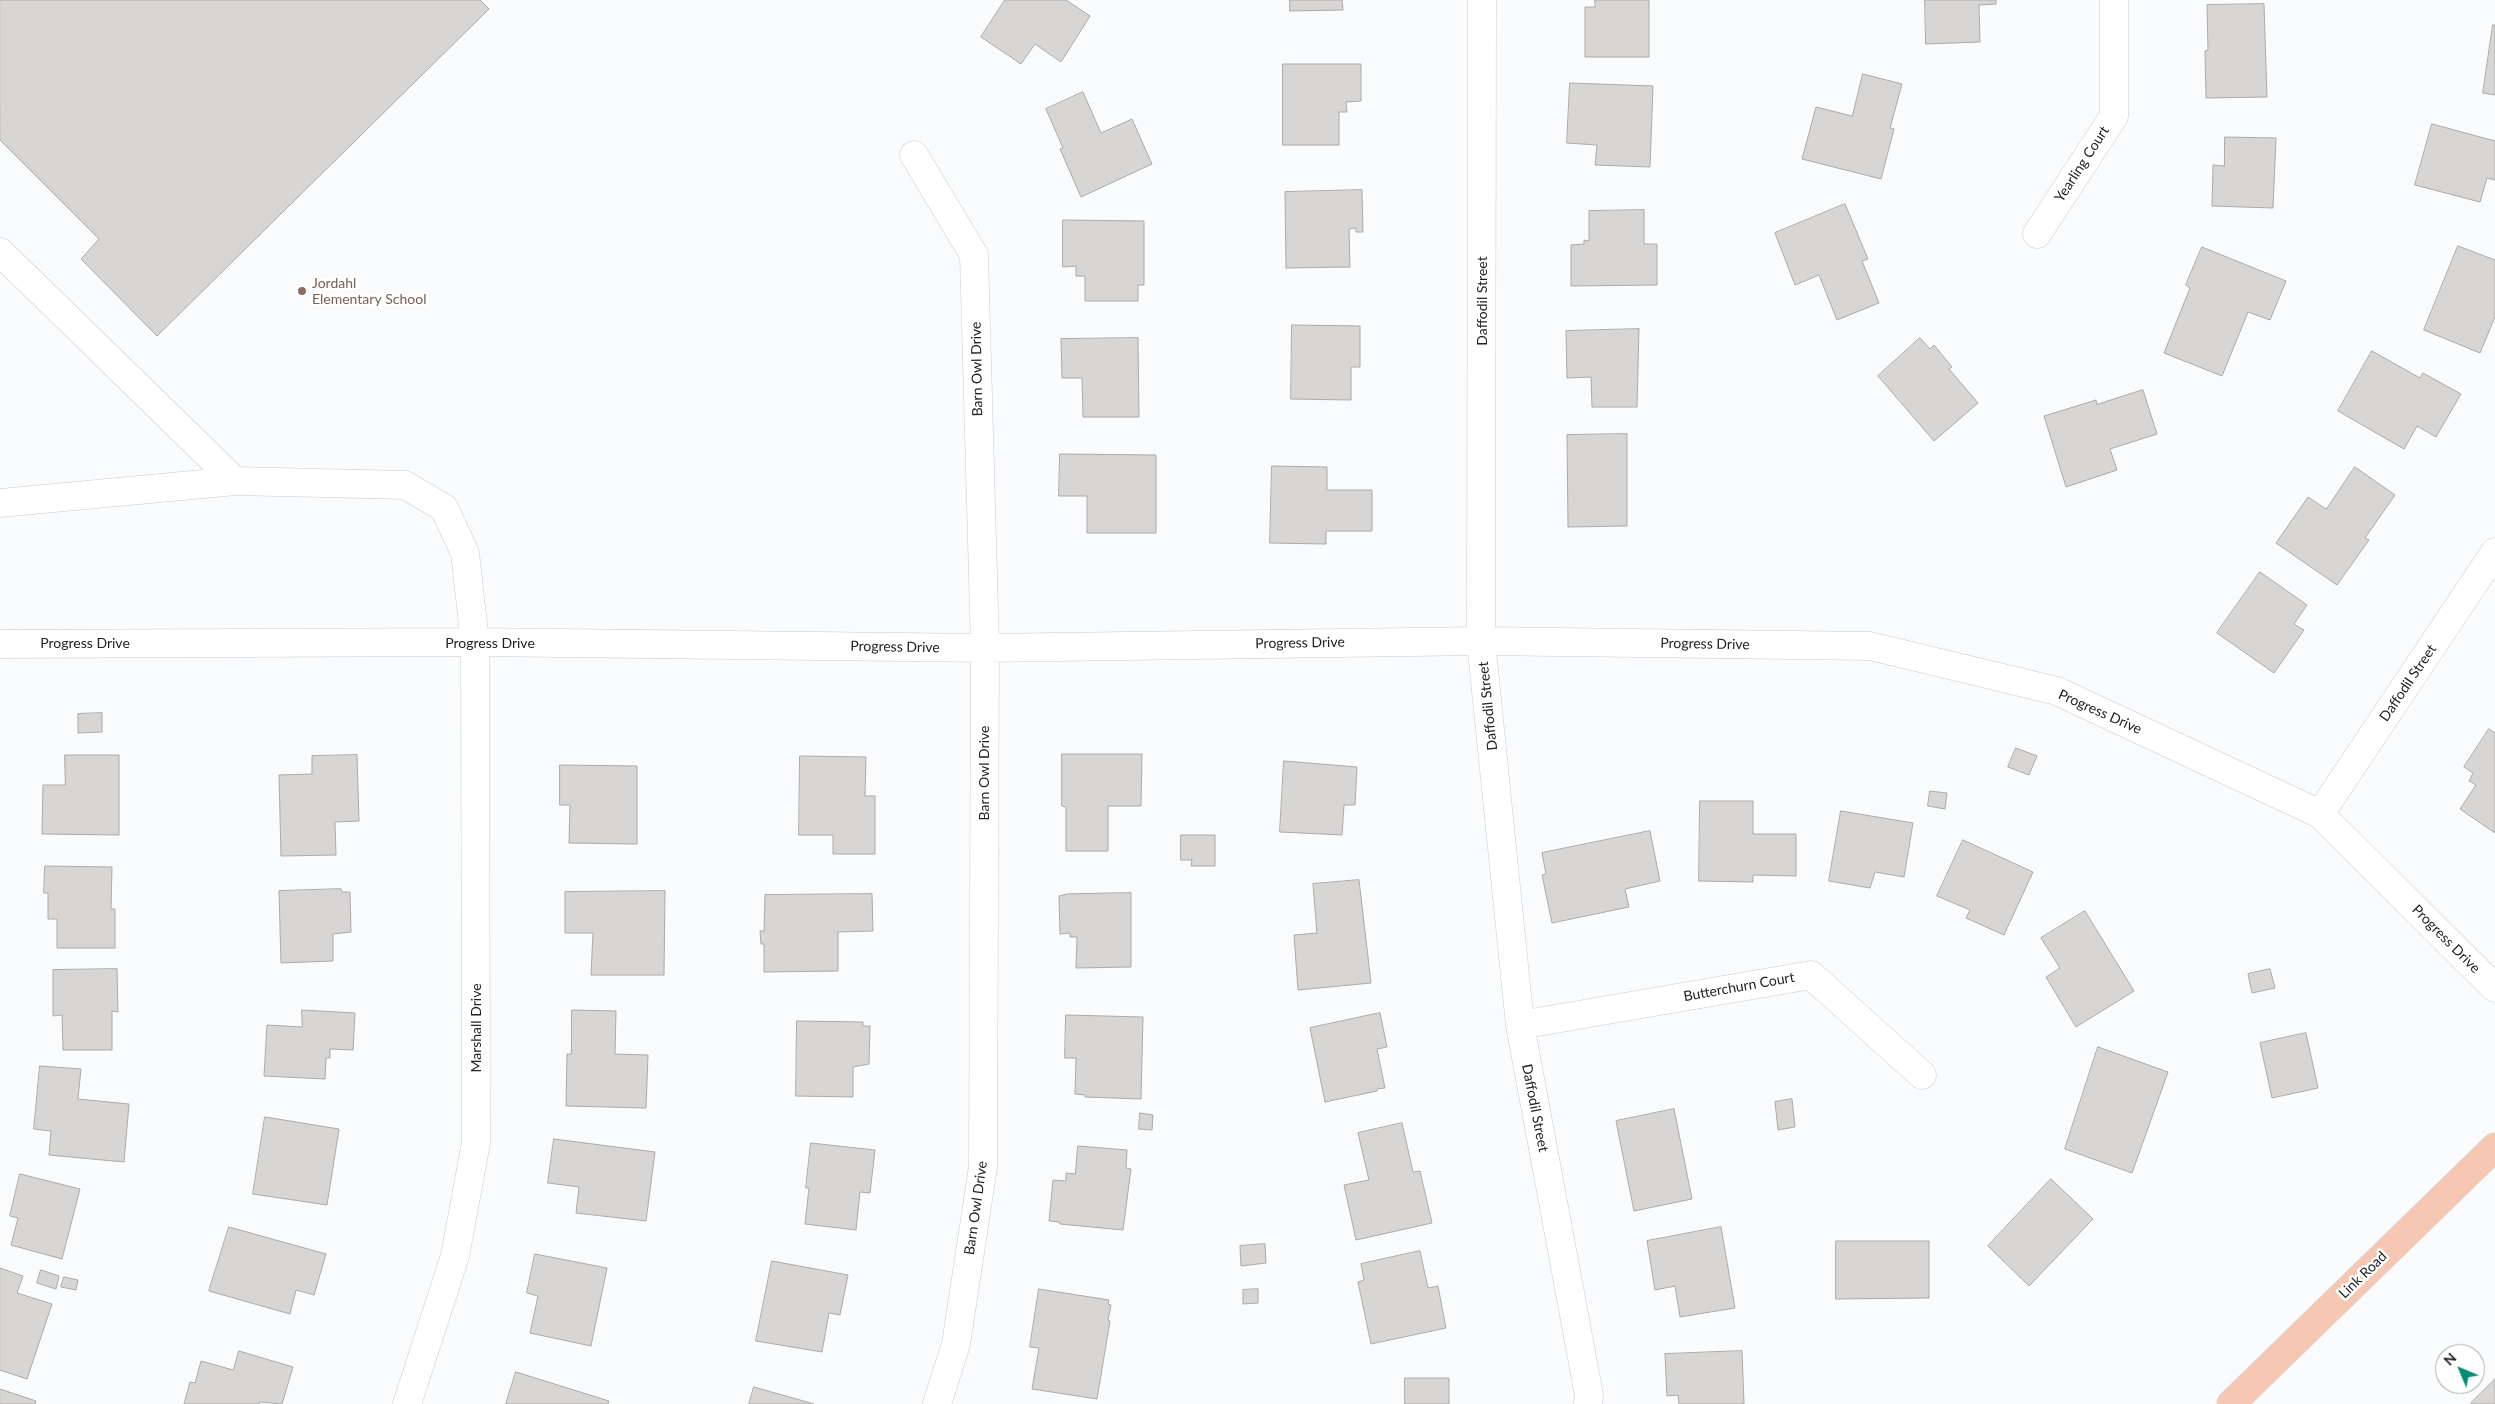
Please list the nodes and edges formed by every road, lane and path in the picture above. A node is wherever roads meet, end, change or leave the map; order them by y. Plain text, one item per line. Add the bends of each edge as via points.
1 (1482, 0) edge
2 (2114, 0) edge
3 (914, 154) dead end
4 (2037, 234) dead end
5 (0, 252) edge
6 (234, 481) junction
7 (0, 503) edge
8 (2495, 552) edge
9 (1481, 640) junction
10 (475, 642) junction
11 (0, 644) edge
12 (985, 648) junction
13 (2320, 814) junction
14 (2495, 988) edge
15 (1520, 1025) junction
16 (1922, 1075) dead end
17 (2495, 1147) edge
18 (407, 1404) edge
19 (937, 1404) edge
20 (1588, 1404) edge
21 (2230, 1404) edge

1 - 9 street, Daffodil Street
2 - 4 street, Yearling Court via 2114,116
3 - 12 street, Barn Owl Drive via 974,255
5 - 6 street
6 - 7 street, Marshall Drive
6 - 10 street, Marshall Drive via 405,485 444,508 465,553
8 - 13 street, Daffodil Street
9 - 12 street, Progress Drive
9 - 13 street, Progress Drive via 1870,646 2056,691
9 - 15 street, Daffodil Street
10 - 11 street, Progress Drive
10 - 12 street, Progress Drive
10 - 18 street, Marshall Drive via 476,1143 455,1256
12 - 19 street, Barn Owl Drive via 983,1167 956,1344
13 - 14 street, Progress Drive
15 - 16 street, Butterchurn Court via 1811,975
15 - 20 street, Daffodil Street via 1590,1395
17 - 21 main road, Link Road

